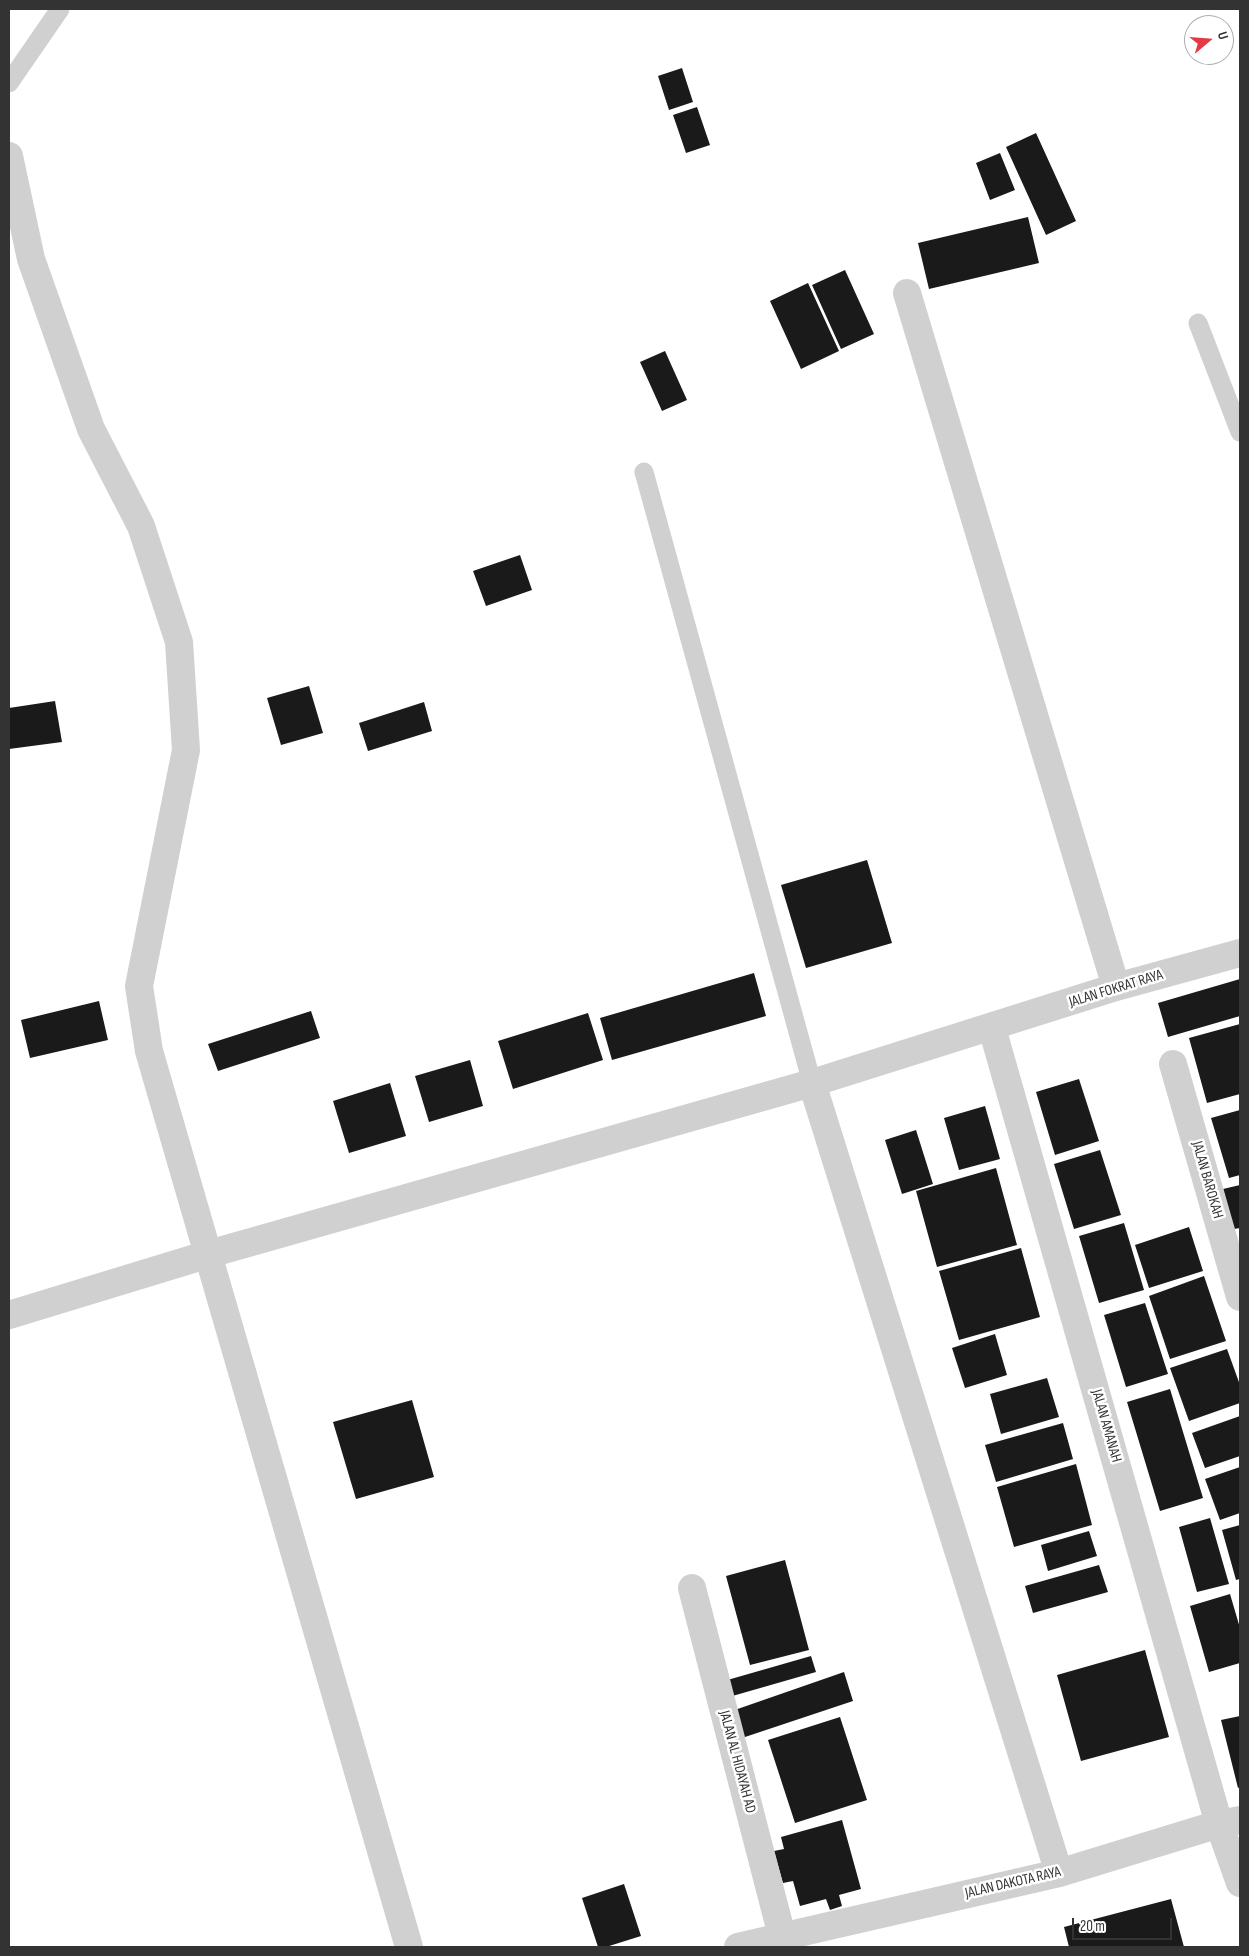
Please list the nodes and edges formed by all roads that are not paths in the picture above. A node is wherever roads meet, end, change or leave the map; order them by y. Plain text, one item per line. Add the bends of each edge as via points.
1 (60, 9) edge
2 (9, 83) edge
3 (9, 156) edge
4 (20, 262) edge
5 (907, 293) dead end
6 (1198, 323) dead end
7 (1240, 432) edge
8 (644, 472) dead end
9 (1240, 953) edge
10 (1116, 988) junction
11 (992, 1028) junction
12 (1174, 1064) dead end
13 (812, 1083) junction
14 (209, 1254) junction
15 (1240, 1297) edge
16 (9, 1316) edge
17 (692, 1588) dead end
18 (1230, 1822) edge
19 (1059, 1873) junction
20 (1240, 1883) edge
21 (782, 1936) junction
22 (409, 1947) edge
23 (738, 1947) edge

1 - 2 lane
3 - 4 street
4 - 14 street via 90,429 141,526 178,642 186,750 139,986 149,1051
5 - 10 street
6 - 7 lane
8 - 13 lane
9 - 10 street, JALAN FOKRAT RAYA
10 - 11 street, JALAN FOKRAT RAYA
11 - 13 street, JALAN FOKRAT RAYA
11 - 18 street, JALAN AMANAH
12 - 15 street, JALAN BAROKAH
13 - 14 street, JALAN FOKRAT RAYA
13 - 19 street
14 - 16 street, JALAN FOKRAT RAYA
14 - 22 street
17 - 21 street, JALAN AL HIDAYAH AD
18 - 19 street, JALAN DAKOTA RAYA
18 - 20 street, JALAN AMANAH
19 - 21 street, JALAN DAKOTA RAYA
21 - 23 street, JALAN DAKOTA RAYA

